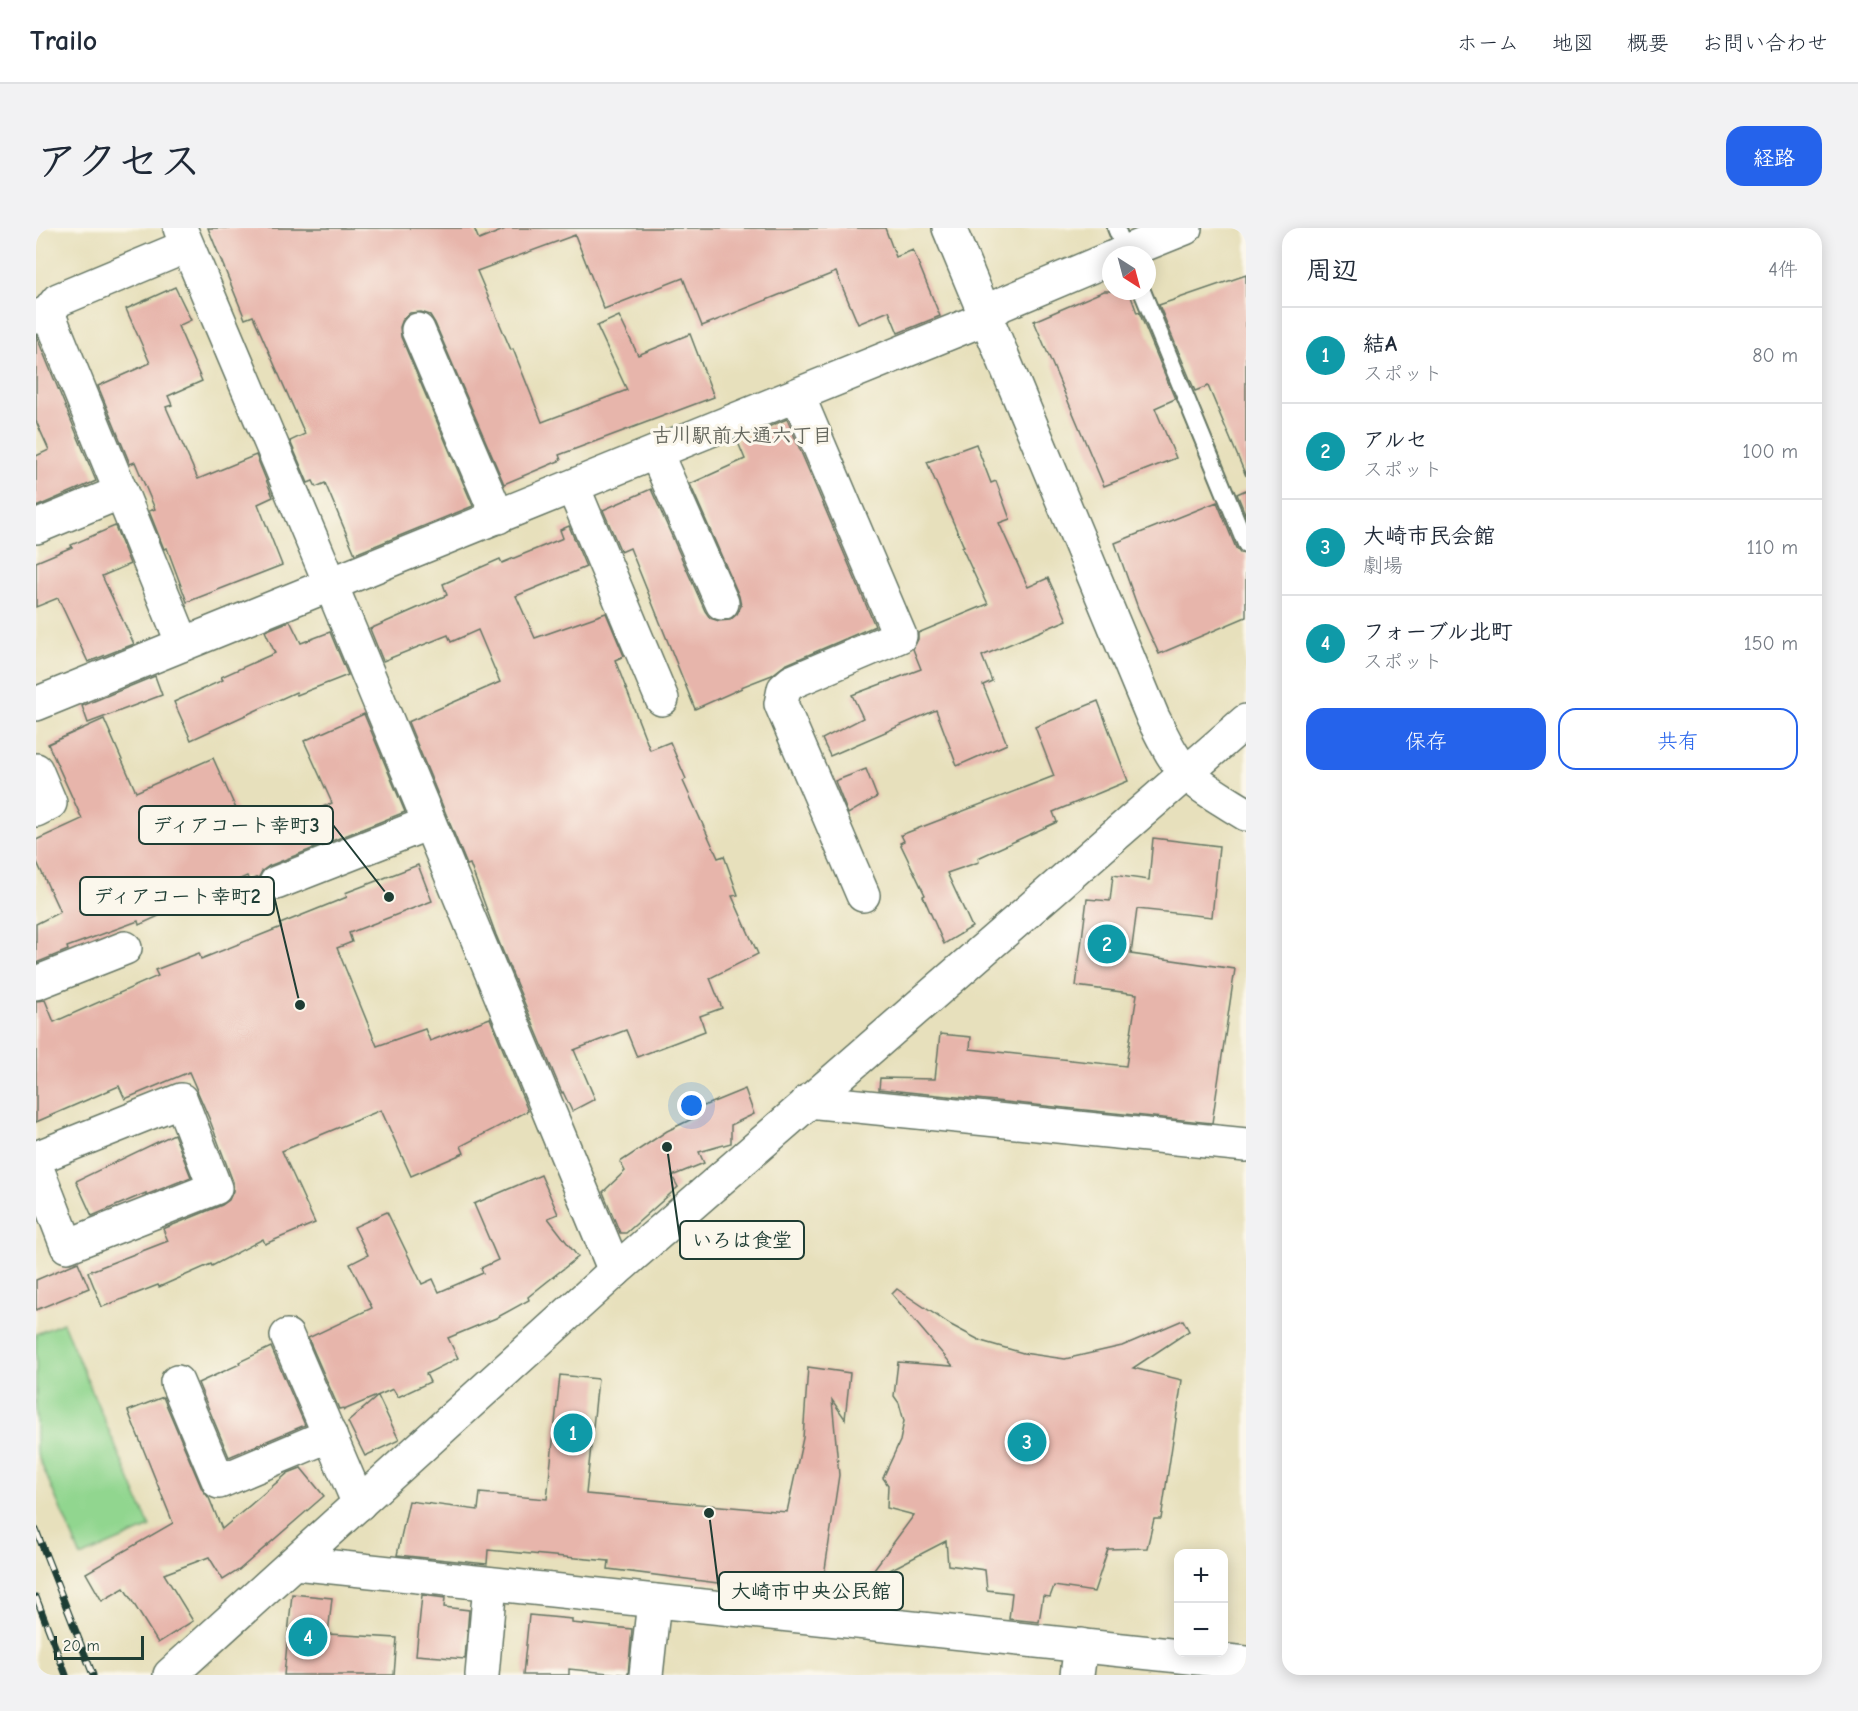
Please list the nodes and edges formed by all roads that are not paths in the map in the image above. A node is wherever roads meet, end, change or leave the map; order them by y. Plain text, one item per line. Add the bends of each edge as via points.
1 (950, 228) edge
2 (1185, 228) edge
3 (183, 237) edge
4 (1132, 246) edge
5 (1102, 258) edge
6 (1146, 300) edge
7 (42, 315) edge
8 (986, 318) junction
9 (418, 330) dead end
10 (798, 396) junction
11 (656, 453) junction
12 (573, 487) junction
13 (121, 492) junction
14 (498, 517) junction
15 (36, 527) edge
16 (1246, 544) edge
17 (331, 585) junction
18 (722, 603) dead end
19 (183, 644) junction
20 (662, 699) dead end
21 (36, 704) edge
22 (1246, 721) edge
23 (36, 770) edge
24 (1187, 774) junction
25 (36, 810) edge
26 (1246, 814) edge
27 (429, 823) junction
28 (276, 883) dead end
29 (863, 895) dead end
30 (124, 948) dead end
31 (36, 983) edge
32 (808, 1101) junction
33 (1246, 1145) edge
34 (36, 1158) edge
35 (36, 1166) edge
36 (615, 1271) junction
37 (287, 1336) dead end
38 (177, 1382) dead end
39 (330, 1435) junction
40 (359, 1504) junction
41 (295, 1563) junction
42 (490, 1584) junction
43 (654, 1601) junction
44 (1079, 1660) edge
45 (1246, 1663) edge
46 (170, 1675) edge
47 (482, 1675) edge
48 (646, 1675) edge

1 - 8 street
2 - 4 street
3 - 7 street via 58,300
3 - 17 street
5 - 8 street via 1000,305
6 - 16 lane
7 - 13 street
8 - 10 street
8 - 24 street via 1153,718
9 - 14 street
10 - 11 street
10 - 29 street via 900,636 792,682 784,689 781,704
11 - 12 street
11 - 18 street
12 - 14 street
12 - 20 street
13 - 15 street
13 - 19 street
14 - 17 street
17 - 19 street
17 - 27 street
19 - 21 street
22 - 24 street
23 - 25 street via 50,803
24 - 26 street
24 - 32 street
27 - 28 street
27 - 36 street
30 - 31 street
32 - 33 street
32 - 36 street
34 - 35 street via 181,1100 215,1188 67,1246
36 - 40 street
37 - 39 street
38 - 39 street via 219,1482
39 - 40 street
40 - 41 street
41 - 42 street
41 - 46 street
42 - 43 street
42 - 47 street
43 - 44 street
43 - 48 street
44 - 45 street

